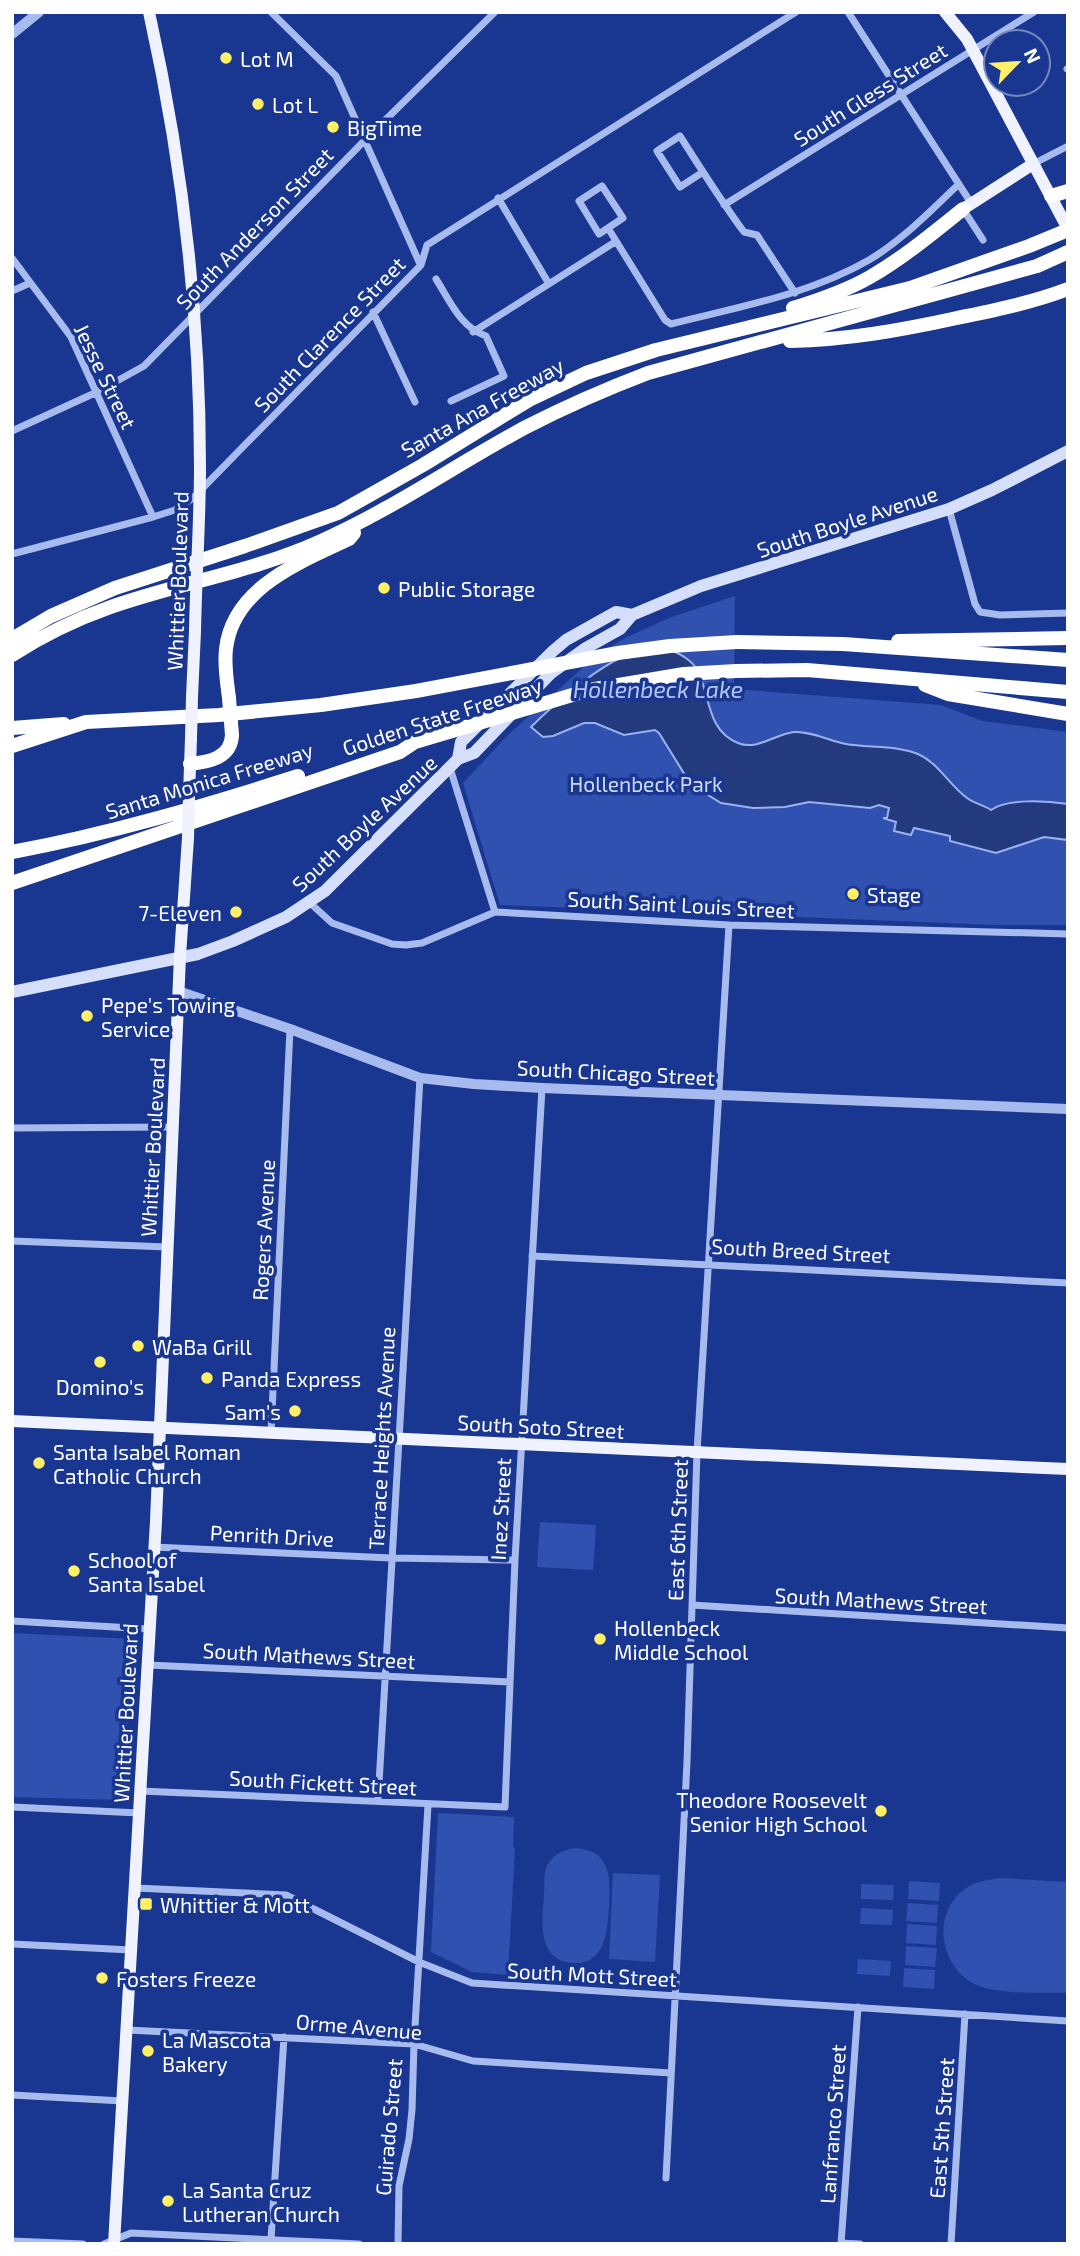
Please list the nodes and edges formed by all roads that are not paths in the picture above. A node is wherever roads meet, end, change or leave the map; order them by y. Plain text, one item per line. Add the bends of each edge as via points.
1 (40, 12) edge
2 (149, 12) edge
3 (271, 12) edge
4 (482, 12) edge
5 (495, 12) edge
6 (796, 12) edge
7 (848, 12) edge
8 (945, 12) edge
9 (1034, 12) edge
10 (489, 19) junction
11 (12, 34) edge
12 (973, 50) junction
13 (903, 94) junction
14 (365, 140) junction
15 (1068, 146) edge
16 (1033, 164) junction
17 (703, 172) junction
18 (959, 184) junction
19 (1068, 191) edge
20 (498, 198) junction
21 (1054, 202) junction
22 (724, 205) junction
23 (967, 206) junction
24 (608, 228) junction
25 (1068, 229) edge
26 (983, 240) dead end
27 (615, 242) junction
28 (1068, 253) edge
29 (12, 258) edge
30 (421, 265) junction
31 (436, 279) dead end
32 (30, 283) junction
33 (549, 284) junction
34 (1068, 289) edge
35 (12, 291) edge
36 (796, 293) junction
37 (373, 312) junction
38 (473, 332) junction
39 (768, 341) junction
40 (656, 350) junction
41 (97, 392) junction
42 (451, 401) dead end
43 (415, 402) dead end
44 (12, 431) edge
45 (1068, 451) edge
46 (949, 509) junction
47 (153, 517) junction
48 (367, 520) junction
49 (12, 554) edge
50 (1068, 612) edge
51 (632, 615) junction
52 (1068, 638) edge
53 (12, 639) edge
54 (843, 644) junction
55 (12, 655) edge
56 (1068, 660) edge
57 (910, 680) junction
58 (1068, 692) edge
59 (1068, 713) edge
60 (86, 722) junction
61 (12, 729) edge
62 (415, 742) junction
63 (12, 746) edge
64 (190, 764) junction
65 (454, 764) junction
66 (12, 852) edge
67 (12, 883) edge
68 (310, 903) junction
69 (495, 912) junction
70 (729, 925) junction
71 (1068, 934) edge
72 (180, 956) junction
73 (178, 991) junction
74 (12, 992) edge
75 (290, 1029) junction
76 (420, 1078) junction
77 (542, 1088) junction
78 (718, 1096) junction
79 (1068, 1110) edge
80 (173, 1127) junction
81 (12, 1128) edge
82 (12, 1241) edge
83 (167, 1247) junction
84 (532, 1256) junction
85 (708, 1263) junction
86 (1068, 1283) edge
87 (12, 1421) edge
88 (161, 1427) junction
89 (271, 1433) junction
90 (398, 1438) junction
91 (521, 1444) junction
92 (697, 1452) junction
93 (1068, 1469) edge
94 (154, 1547) junction
95 (391, 1558) junction
96 (515, 1560) junction
97 (692, 1605) junction
98 (12, 1621) edge
99 (1068, 1628) edge
100 (149, 1629) junction
101 (148, 1665) junction
102 (384, 1676) junction
103 (510, 1682) junction
104 (140, 1791) junction
105 (378, 1801) junction
106 (428, 1805) junction
107 (12, 1807) edge
108 (505, 1807) joint
109 (139, 1813) junction
110 (135, 1888) junction
111 (12, 1944) edge
112 (131, 1951) junction
113 (419, 1962) junction
114 (675, 1996) junction
115 (858, 2007) junction
116 (965, 2014) junction
117 (1068, 2021) edge
118 (127, 2030) junction
119 (284, 2037) junction
120 (414, 2044) junction
121 (671, 2073) junction
122 (12, 2095) edge
123 (123, 2101) junction
124 (666, 2178) dead end
125 (265, 2240) edge
126 (12, 2241) edge
127 (111, 2242) edge
128 (841, 2243) edge
129 (83, 2244) edge
130 (359, 2244) edge
131 (398, 2244) edge
132 (860, 2244) edge
133 (951, 2244) edge

1 - 11 street
2 - 64 main road, Whittier Boulevard, bridge via 185,223 195,339 200,468
3 - 14 street via 336,76
4 - 10 street
5 - 10 street, South Anderson Street
6 - 20 street, South Clarence Street
7 - 13 street
8 - 12 main road
9 - 12 street, South Gless Street
10 - 14 street, South Anderson Street
12 - 13 street, South Gless Street
12 - 16 main road
13 - 18 street
13 - 22 street, South Gless Street
14 - 30 street
14 - 41 street, South Anderson Street via 144,366
15 - 16 street
16 - 21 main road
16 - 23 main road
17 - 17 street via 680,187 657,151 680,136
17 - 22 street
18 - 23 street
18 - 36 street via 870,259
19 - 21 highway
20 - 30 street, South Clarence Street via 427,245
20 - 33 street
21 - 25 main road
22 - 36 street via 744,232 757,235
23 - 26 street
23 - 40 highway via 868,279 830,296
24 - 24 street via 624,218 602,186 579,201 600,234
24 - 27 street
25 - 40 highway, Santa Ana Freeway via 910,288
27 - 33 street
27 - 36 street via 671,324
28 - 39 highway, Santa Ana Freeway via 1037,266
29 - 32 street, Jesse Street
30 - 37 street, South Clarence Street
31 - 38 street
32 - 35 street
32 - 41 street, Jesse Street via 71,337
33 - 38 street
34 - 39 highway via 1020,306 892,332
37 - 43 street
37 - 47 street, South Clarence Street via 193,498
38 - 42 street via 486,336 504,376
39 - 48 highway, Santa Ana Freeway via 648,373 601,391 527,427
40 - 53 highway, Santa Ana Freeway via 586,373 529,400 338,513 115,588
41 - 44 street, South Anderson Street
41 - 47 street, Jesse Street
45 - 46 main road, South Boyle Avenue
46 - 50 street via 979,611 1000,615
46 - 51 main road, South Boyle Avenue via 701,586
47 - 49 street, South Clarence Street
48 - 55 highway, Santa Ana Freeway via 275,559 108,608
48 - 64 highway, bridge via 349,539 284,571 251,598 232,626 226,649 231,745 210,761
51 - 65 main road, South Boyle Avenue via 620,629 551,673 474,753
51 - 65 main road, South Boyle Avenue via 616,611 553,650 461,742
52 - 54 highway
54 - 56 highway, Golden State Freeway
54 - 60 highway, Golden State Freeway, bridge via 670,646 321,705
57 - 58 highway, Golden State Freeway
57 - 59 highway via 948,694
57 - 62 highway, Golden State Freeway, bridge via 807,670 684,674 589,690
60 - 61 highway
60 - 63 highway, Golden State Freeway
62 - 66 highway, Santa Monica Freeway via 163,817
62 - 67 highway, Golden State Freeway via 400,752
64 - 72 main road, Whittier Boulevard, bridge
65 - 68 main road, South Boyle Avenue
65 - 69 street
68 - 69 street, South Saint Louis Street via 332,923 407,946
68 - 72 main road, South Boyle Avenue via 233,942
69 - 70 street, South Saint Louis Street
70 - 71 street, South Saint Louis Street
70 - 78 street, East 6th Street
72 - 73 main road, Whittier Boulevard
72 - 74 main road, South Boyle Avenue
73 - 75 street, South Chicago Street
73 - 80 main road, Whittier Boulevard
75 - 76 street, South Chicago Street
75 - 89 street, Rogers Avenue
76 - 77 street, South Chicago Street
76 - 90 street, Terrace Heights Avenue
77 - 78 street, South Chicago Street
77 - 84 street, Inez Street
78 - 79 street, South Chicago Street
78 - 85 street, East 6th Street
80 - 81 street
80 - 83 main road, Whittier Boulevard
82 - 83 street
83 - 88 main road, Whittier Boulevard
84 - 85 street, South Breed Street
84 - 91 street, Inez Street
85 - 86 street, South Breed Street
85 - 92 street, East 6th Street
87 - 88 main road, South Soto Street
88 - 89 main road, South Soto Street
88 - 94 main road, Whittier Boulevard
89 - 90 main road, South Soto Street
90 - 91 main road, South Soto Street
90 - 95 street, Terrace Heights Avenue
91 - 92 main road, South Soto Street
91 - 96 street, Inez Street
92 - 93 main road, South Soto Street
92 - 97 street, East 6th Street
94 - 95 street, Penrith Drive
94 - 100 main road, Whittier Boulevard
95 - 96 street, Penrith Drive
95 - 102 street, Terrace Heights Avenue
96 - 103 street, Inez Street
97 - 99 street, South Mathews Street
97 - 114 street, East 6th Street
98 - 100 street
100 - 101 main road, Whittier Boulevard
101 - 102 street, South Mathews Street
101 - 104 main road, Whittier Boulevard
102 - 103 street, South Mathews Street
102 - 105 street, Terrace Heights Avenue
103 - 108 street, Inez Street
104 - 105 street, South Fickett Street
104 - 109 main road, Whittier Boulevard
105 - 106 street, South Fickett Street
106 - 108 street, South Fickett Street
106 - 113 street, Guirado Street
107 - 109 street
109 - 110 main road, Whittier Boulevard
110 - 112 main road, Whittier Boulevard
110 - 113 street, South Mott Street via 286,1895
111 - 112 street
112 - 118 main road, Whittier Boulevard
113 - 114 street, South Mott Street via 472,1983
113 - 120 street, Guirado Street
114 - 115 street, South Mott Street
114 - 121 street, East 6th Street
115 - 116 street, South Mott Street
115 - 128 street, Lanfranco Street
116 - 117 street, South Mott Street
116 - 133 street, East 5th Street
118 - 119 street, Orme Avenue
118 - 123 main road, Whittier Boulevard
119 - 120 street, Orme Avenue
119 - 125 street
120 - 121 street, Orme Avenue via 473,2061
120 - 131 street, Guirado Street
121 - 124 street, East 6th Street
122 - 123 street
123 - 127 main road, Whittier Boulevard
125 - 127 street via 131,2233
125 - 130 street
126 - 129 street
128 - 132 street

